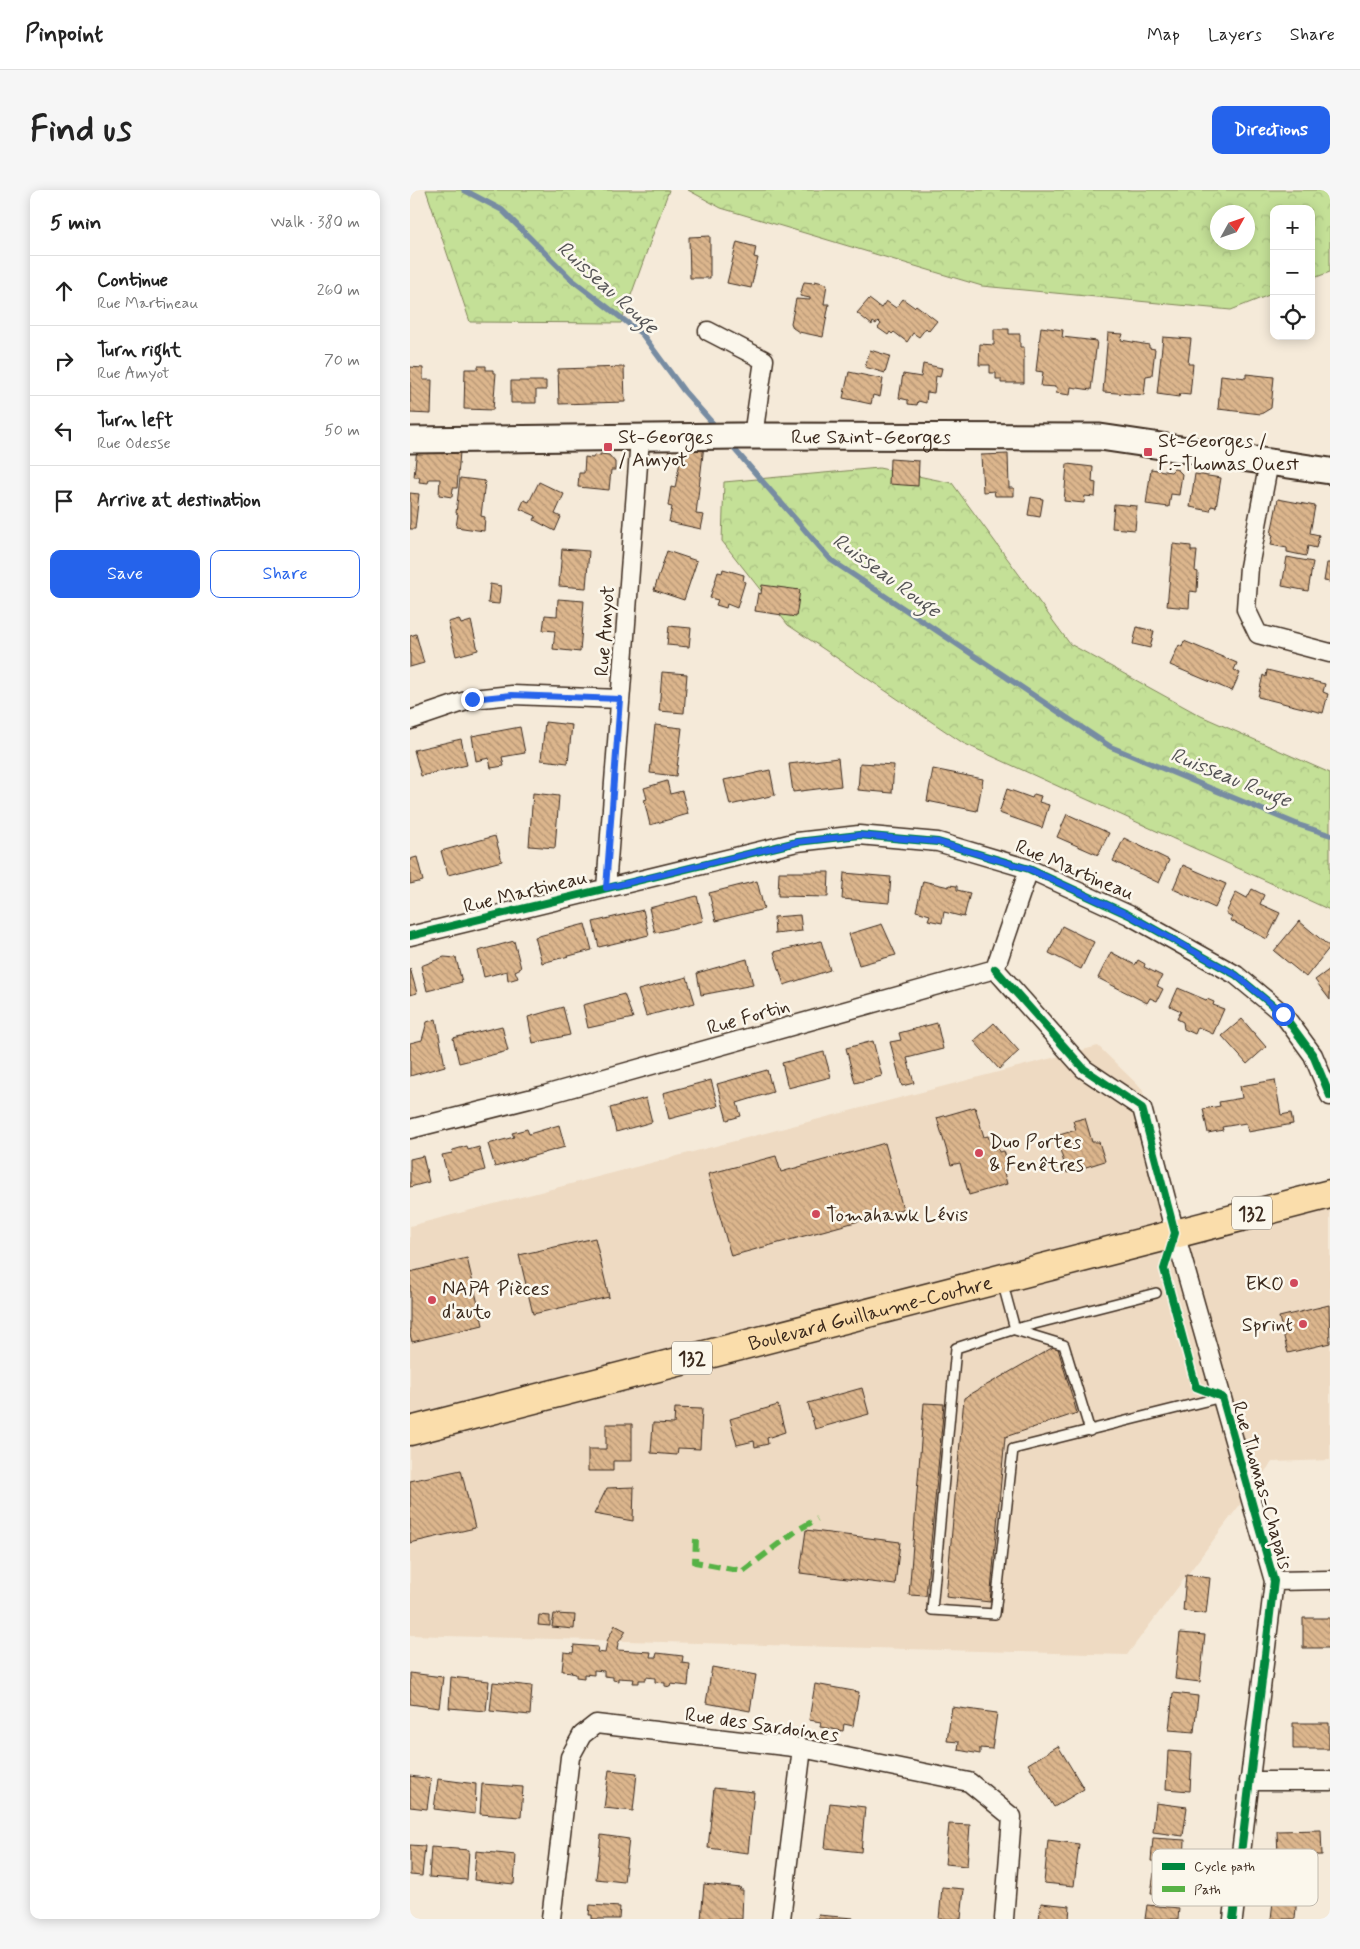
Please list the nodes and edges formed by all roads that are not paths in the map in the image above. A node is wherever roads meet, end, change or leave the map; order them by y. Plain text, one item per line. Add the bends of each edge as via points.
1 (708, 331) dead end
2 (753, 436) junction
3 (640, 438) junction
4 (410, 440) edge
5 (1269, 462) junction
6 (1330, 471) edge
7 (1330, 653) edge
8 (620, 699) junction
9 (410, 720) edge
10 (1029, 869) junction
11 (606, 888) junction
12 (410, 936) edge
13 (994, 968) junction
14 (1330, 1096) edge
15 (410, 1129) edge
16 (1330, 1194) edge
17 (1175, 1233) junction
18 (1001, 1278) junction
19 (1156, 1293) dead end
20 (1015, 1330) junction
21 (1222, 1397) junction
22 (410, 1431) edge
23 (1090, 1431) junction
24 (1330, 1580) edge
25 (1274, 1581) junction
26 (802, 1748) junction
27 (1250, 1781) junction
28 (1330, 1782) edge
29 (1242, 1849) edge
30 (1235, 1906) edge
31 (551, 1919) edge
32 (782, 1919) edge
33 (1004, 1919) edge
34 (1233, 1919) edge

1 - 2 street via 764,360
2 - 3 street, Rue Saint-Georges
2 - 5 street, Rue Saint-Georges via 1100,437
3 - 4 street, Rue Saint-Georges
3 - 8 street, Rue Amyot
5 - 6 street, Rue Saint-Georges
5 - 7 street via 1249,567 1246,609 1258,634
8 - 9 street via 512,695 472,699
8 - 11 street, Rue Amyot
10 - 11 street, Rue Martineau via 938,842 859,835 797,842
10 - 13 street
10 - 14 street, Rue Martineau via 1129,915 1236,975 1283,1014 1313,1055
11 - 12 street, Rue Martineau
13 - 15 street, Rue Fortin via 541,1096
13 - 17 street, Rue Thomas-Chapais via 1084,1069 1142,1108
16 - 17 main road, Boulevard Guillaume-Couture / 132
17 - 18 main road, Boulevard Guillaume-Couture / 132
17 - 21 street, Rue Thomas-Chapais
18 - 20 lane
18 - 22 main road, Boulevard Guillaume-Couture / 132
19 - 20 lane
20 - 23 lane via 1064,1345
20 - 23 lane via 956,1348 932,1610 995,1614 1014,1449
21 - 23 lane
21 - 25 street, Rue Thomas-Chapais
24 - 25 street
25 - 27 street, Rue Thomas-Chapais
26 - 31 street, Rue des Sardoines via 596,1724 582,1735 570,1757
26 - 32 street
26 - 33 street, Rue des Sardoines via 969,1782 1012,1817
27 - 28 street
27 - 29 street, Rue Thomas-Chapais
30 - 34 street, Rue Thomas-Chapais

